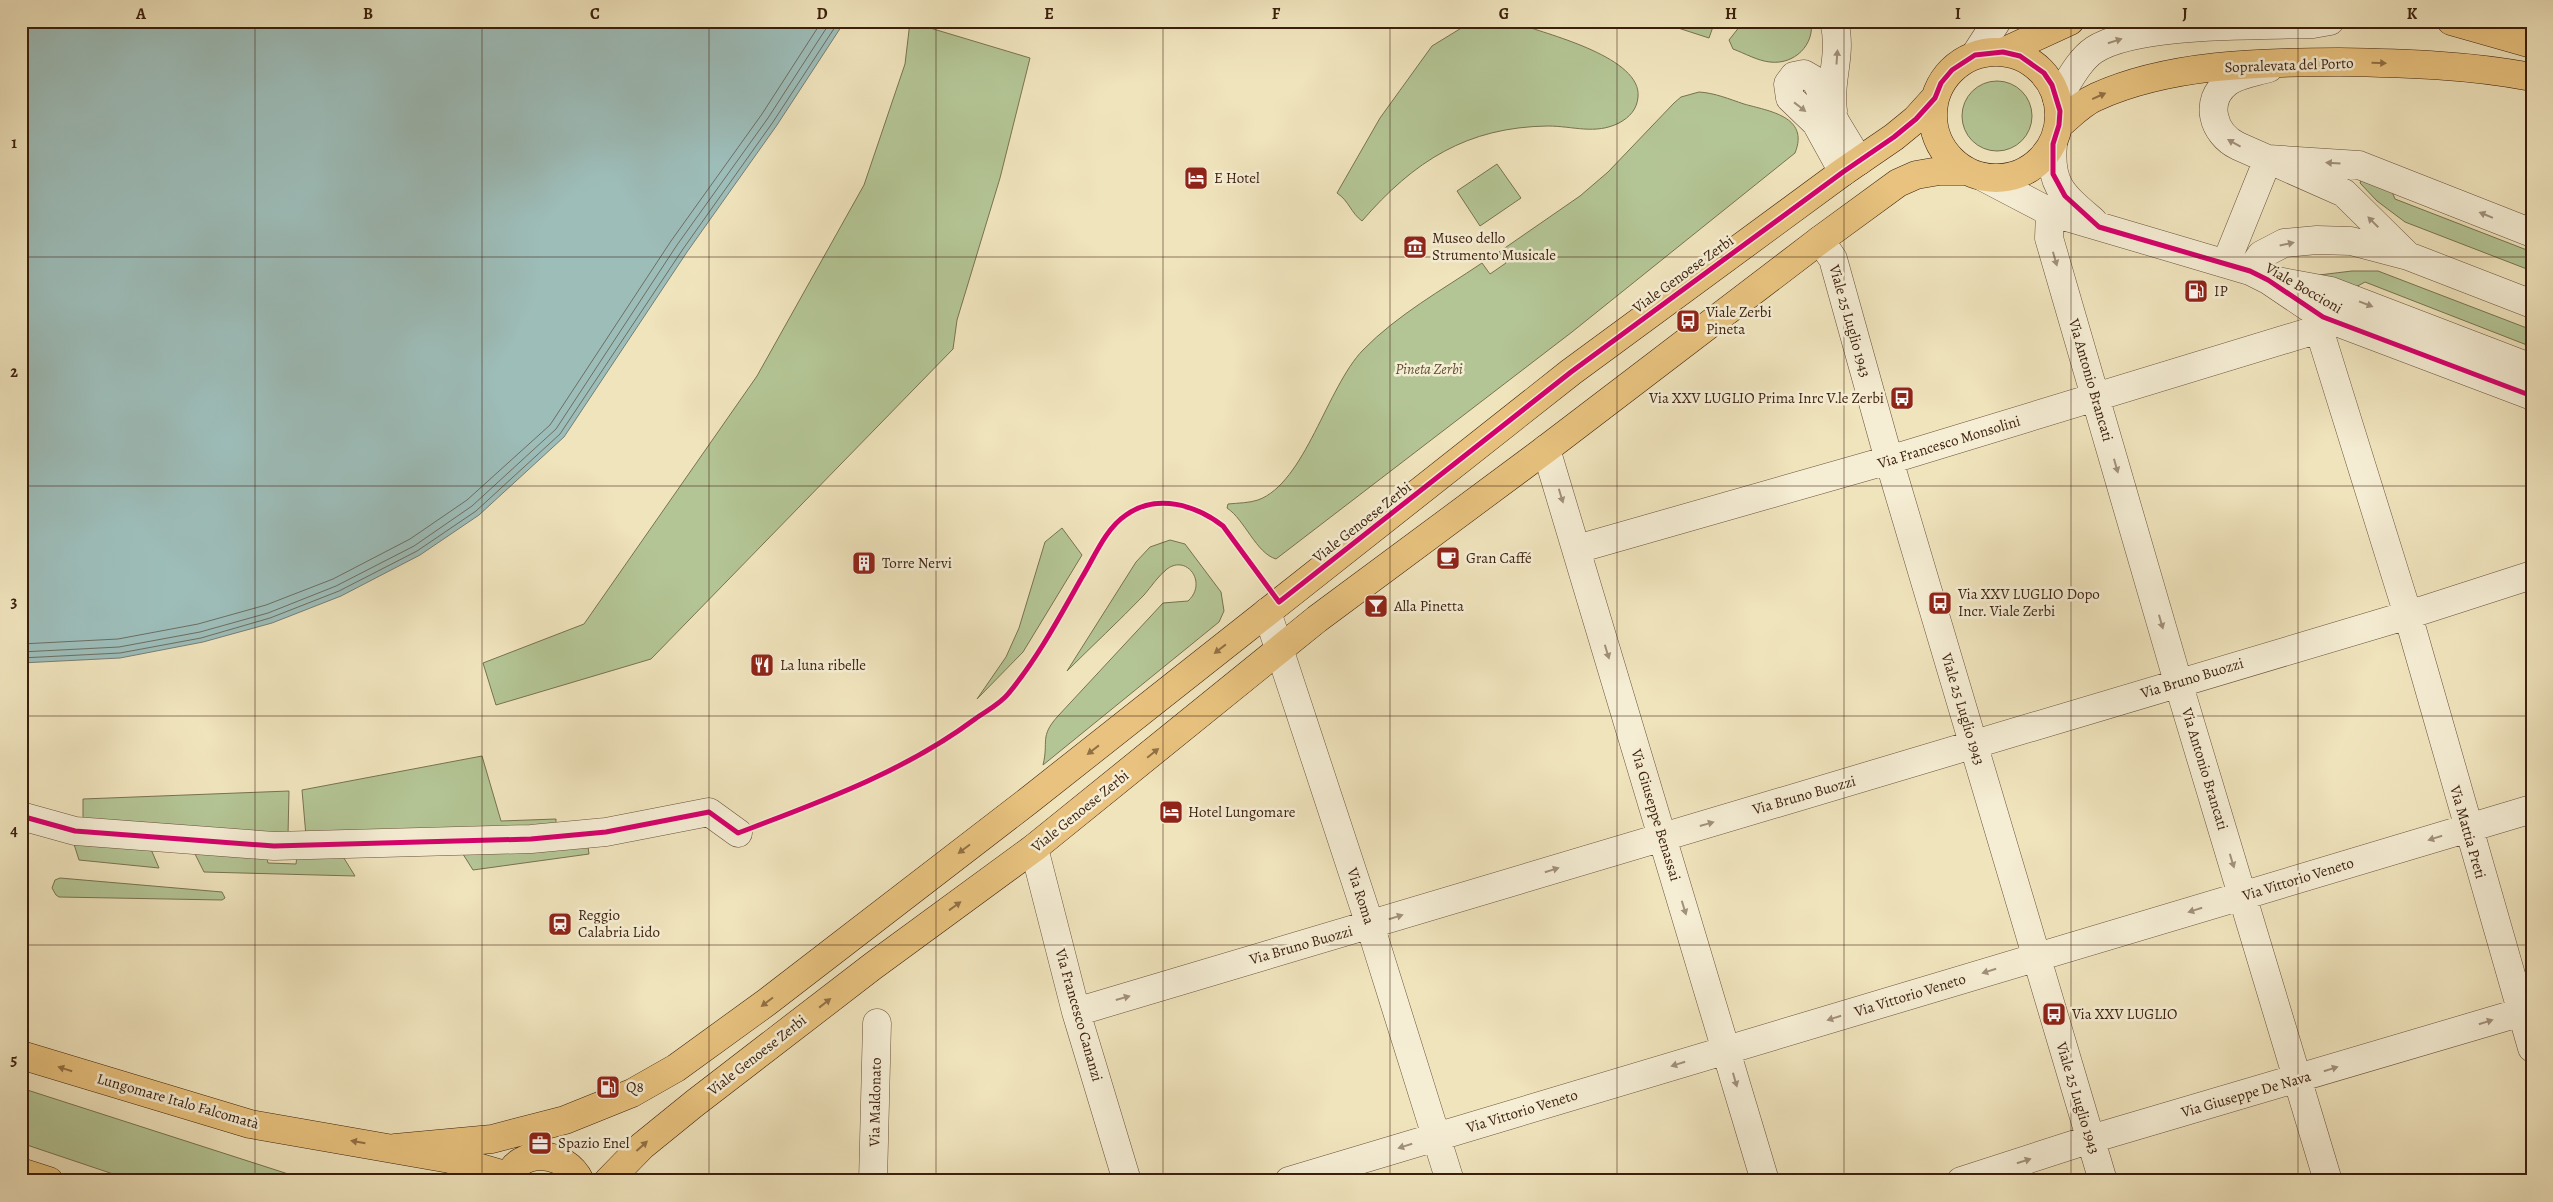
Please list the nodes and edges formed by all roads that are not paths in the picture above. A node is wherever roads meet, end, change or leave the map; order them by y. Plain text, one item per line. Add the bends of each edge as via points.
1 (1834, 21) edge
2 (1997, 21) edge
3 (2070, 21) edge
4 (2330, 21) edge
5 (2451, 21) edge
6 (2532, 44) edge
7 (2003, 52) junction
8 (1975, 55) junction
9 (2290, 62) junction
10 (2532, 77) edge
11 (1935, 98) junction
12 (1836, 122) junction
13 (2057, 122) junction
14 (2268, 159) junction
15 (1851, 166) junction
16 (1975, 174) junction
17 (2050, 212) junction
18 (2099, 227) junction
19 (2532, 233) edge
20 (1820, 240) junction
21 (2408, 256) junction
22 (2248, 271) junction
23 (2532, 304) edge
24 (2321, 323) junction
25 (2532, 368) edge
26 (2532, 396) edge
27 (2096, 398) junction
28 (1546, 449) junction
29 (1889, 460) junction
30 (1577, 550) junction
31 (2532, 575) edge
32 (1262, 615) junction
33 (2408, 615) junction
34 (1280, 649) junction
35 (2178, 682) junction
36 (1973, 745) junction
37 (2532, 809) edge
38 (21, 816) edge
39 (2467, 829) junction
40 (738, 833) dead end
41 (1662, 837) junction
42 (1034, 848) junction
43 (2243, 896) junction
44 (1370, 925) junction
45 (2036, 957) junction
46 (2526, 1010) edge
47 (1076, 1012) junction
48 (876, 1023) dead end
49 (2532, 1048) edge
50 (1726, 1050) junction
51 (21, 1055) edge
52 (2298, 1079) junction
53 (565, 1120) junction
54 (1436, 1137) junction
55 (2091, 1139) junction
56 (395, 1148) junction
57 (424, 1156) junction
58 (558, 1158) junction
59 (21, 1172) edge
60 (507, 1178) edge
61 (611, 1179) edge
62 (49, 1181) edge
63 (441, 1181) edge
64 (580, 1181) edge
65 (873, 1181) edge
66 (1127, 1181) edge
67 (1289, 1181) edge
68 (1450, 1181) edge
69 (1765, 1181) edge
70 (1961, 1181) edge
71 (2103, 1181) edge
72 (2328, 1181) edge

12 -> 1 street via 1831,99 1838,46
2 - 8 street
3 - 7 main road
13 -> 4 street via 2084,59 2113,41 2146,33
5 - 6 main road
7 - 8 main road, Viale Genoese Zerbi
7 - 13 main road, Viale Genoese Zerbi via 2033,63 2052,85
8 - 11 main road, Viale Genoese Zerbi via 1952,70
9 -> 10 main road, Sopralevata del Porto via 2432,64
13 -> 9 main road, Sopralevata del Porto via 2094,98 2116,89 2180,73 2234,65
14 -> 9 street via 2223,136 2214,119 2216,98 2229,82
11 - 15 main road, Viale Genoese Zerbi via 1916,119
11 - 16 main road, Viale Genoese Zerbi via 1933,112 1937,138 1954,162
12 - 15 street
12 -> 15 street via 1816,81 1804,74 1790,80 1787,89 1790,98 1816,123
13 - 16 main road, Viale Genoese Zerbi via 2043,158 2028,170 2000,179
13 - 18 street, Viale Boccioni via 2053,174 2057,185
19 -> 14 street via 2359,165
21 -> 14 street via 2344,193
14 - 22 street
15 - 32 main road, Viale Genoese Zerbi via 1571,372
16 - 17 street, Viale Boccioni
16 - 20 main road, Viale Genoese Zerbi via 1938,171 1916,175 1898,183
17 - 18 street, Viale Boccioni
17 -> 27 street, Via Antonio Brancati via 2049,238
18 - 22 street, Viale Boccioni
20 - 28 main road, Viale Genoese Zerbi
20 - 29 street, Viale 25 Luglio 1943 via 1833,259
22 -> 21 street via 2260,254 2284,243 2351,241
21 - 23 street
22 - 24 street, Viale Boccioni
22 -> 25 street, Viale Boccioni via 2331,291
24 - 26 street, Viale Boccioni
24 - 27 street, Via Francesco Monsolini
24 - 33 street, Via Mattia Preti
27 - 29 street, Via Francesco Monsolini
27 -> 35 street, Via Antonio Brancati
28 -> 30 street, Via Giuseppe Benassai
28 - 34 main road, Viale Genoese Zerbi
29 - 30 street, Via Francesco Monsolini
29 - 36 street, Viale 25 Luglio 1943
30 -> 41 street, Via Giuseppe Benassai
31 - 33 street, Via Bruno Buozzi
32 - 34 street, Via Roma
32 -> 53 main road, Viale Genoese Zerbi via 1028,801 676,1068 632,1093
33 - 35 street, Via Bruno Buozzi
33 - 39 street, Via Mattia Preti
42 -> 34 main road, Viale Genoese Zerbi
34 - 44 street, Via Roma
35 - 36 street, Via Bruno Buozzi
35 -> 43 street, Via Antonio Brancati
41 -> 36 street, Via Bruno Buozzi
36 - 45 street, Viale 25 Luglio 1943
37 - 39 street, Via Vittorio Veneto
38 - 40 street via 76,831 274,846 531,839 606,832 709,812
39 -> 43 street, Via Vittorio Veneto
39 - 46 street, Via Mattia Preti
44 -> 41 street, Via Bruno Buozzi
41 -> 50 street, Via Giuseppe Benassai
42 - 47 street, Via Francesco Cananzi
61 -> 42 main road, Viale Genoese Zerbi via 642,1146 695,1103
43 -> 45 street, Via Vittorio Veneto
43 - 52 street, Via Antonio Brancati
47 -> 44 street, Via Bruno Buozzi
44 - 54 street, Via Roma
45 -> 50 street, Via Vittorio Veneto
45 - 55 street, Viale 25 Luglio 1943
46 - 49 street, Via Mattia Preti
52 -> 46 street, Via Giuseppe De Nava
47 - 66 street, Via Francesco Cananzi
48 - 65 street, Via Maldonato
50 -> 54 street, Via Vittorio Veneto
50 -> 69 street, Via Giuseppe Benassai
56 -> 51 main road, Lungomare Italo Falcomatà via 250,1124
52 - 55 street, Via Giuseppe De Nava
52 - 72 street, Via Antonio Brancati
53 - 56 main road, Viale Genoese Zerbi via 492,1140
53 - 58 main road
54 -> 67 street, Via Vittorio Veneto
54 - 68 street, Via Roma
70 -> 55 street, Via Giuseppe De Nava
55 - 71 street, Viale 25 Luglio 1943
56 - 57 main road, Lungomare Italo Falcomatà
57 - 60 main road, Lungomare Italo Falcomatà via 450,1159
57 - 63 main road
58 - 60 main road via 535,1156 515,1167
58 - 64 main road via 568,1164
59 - 62 main road

